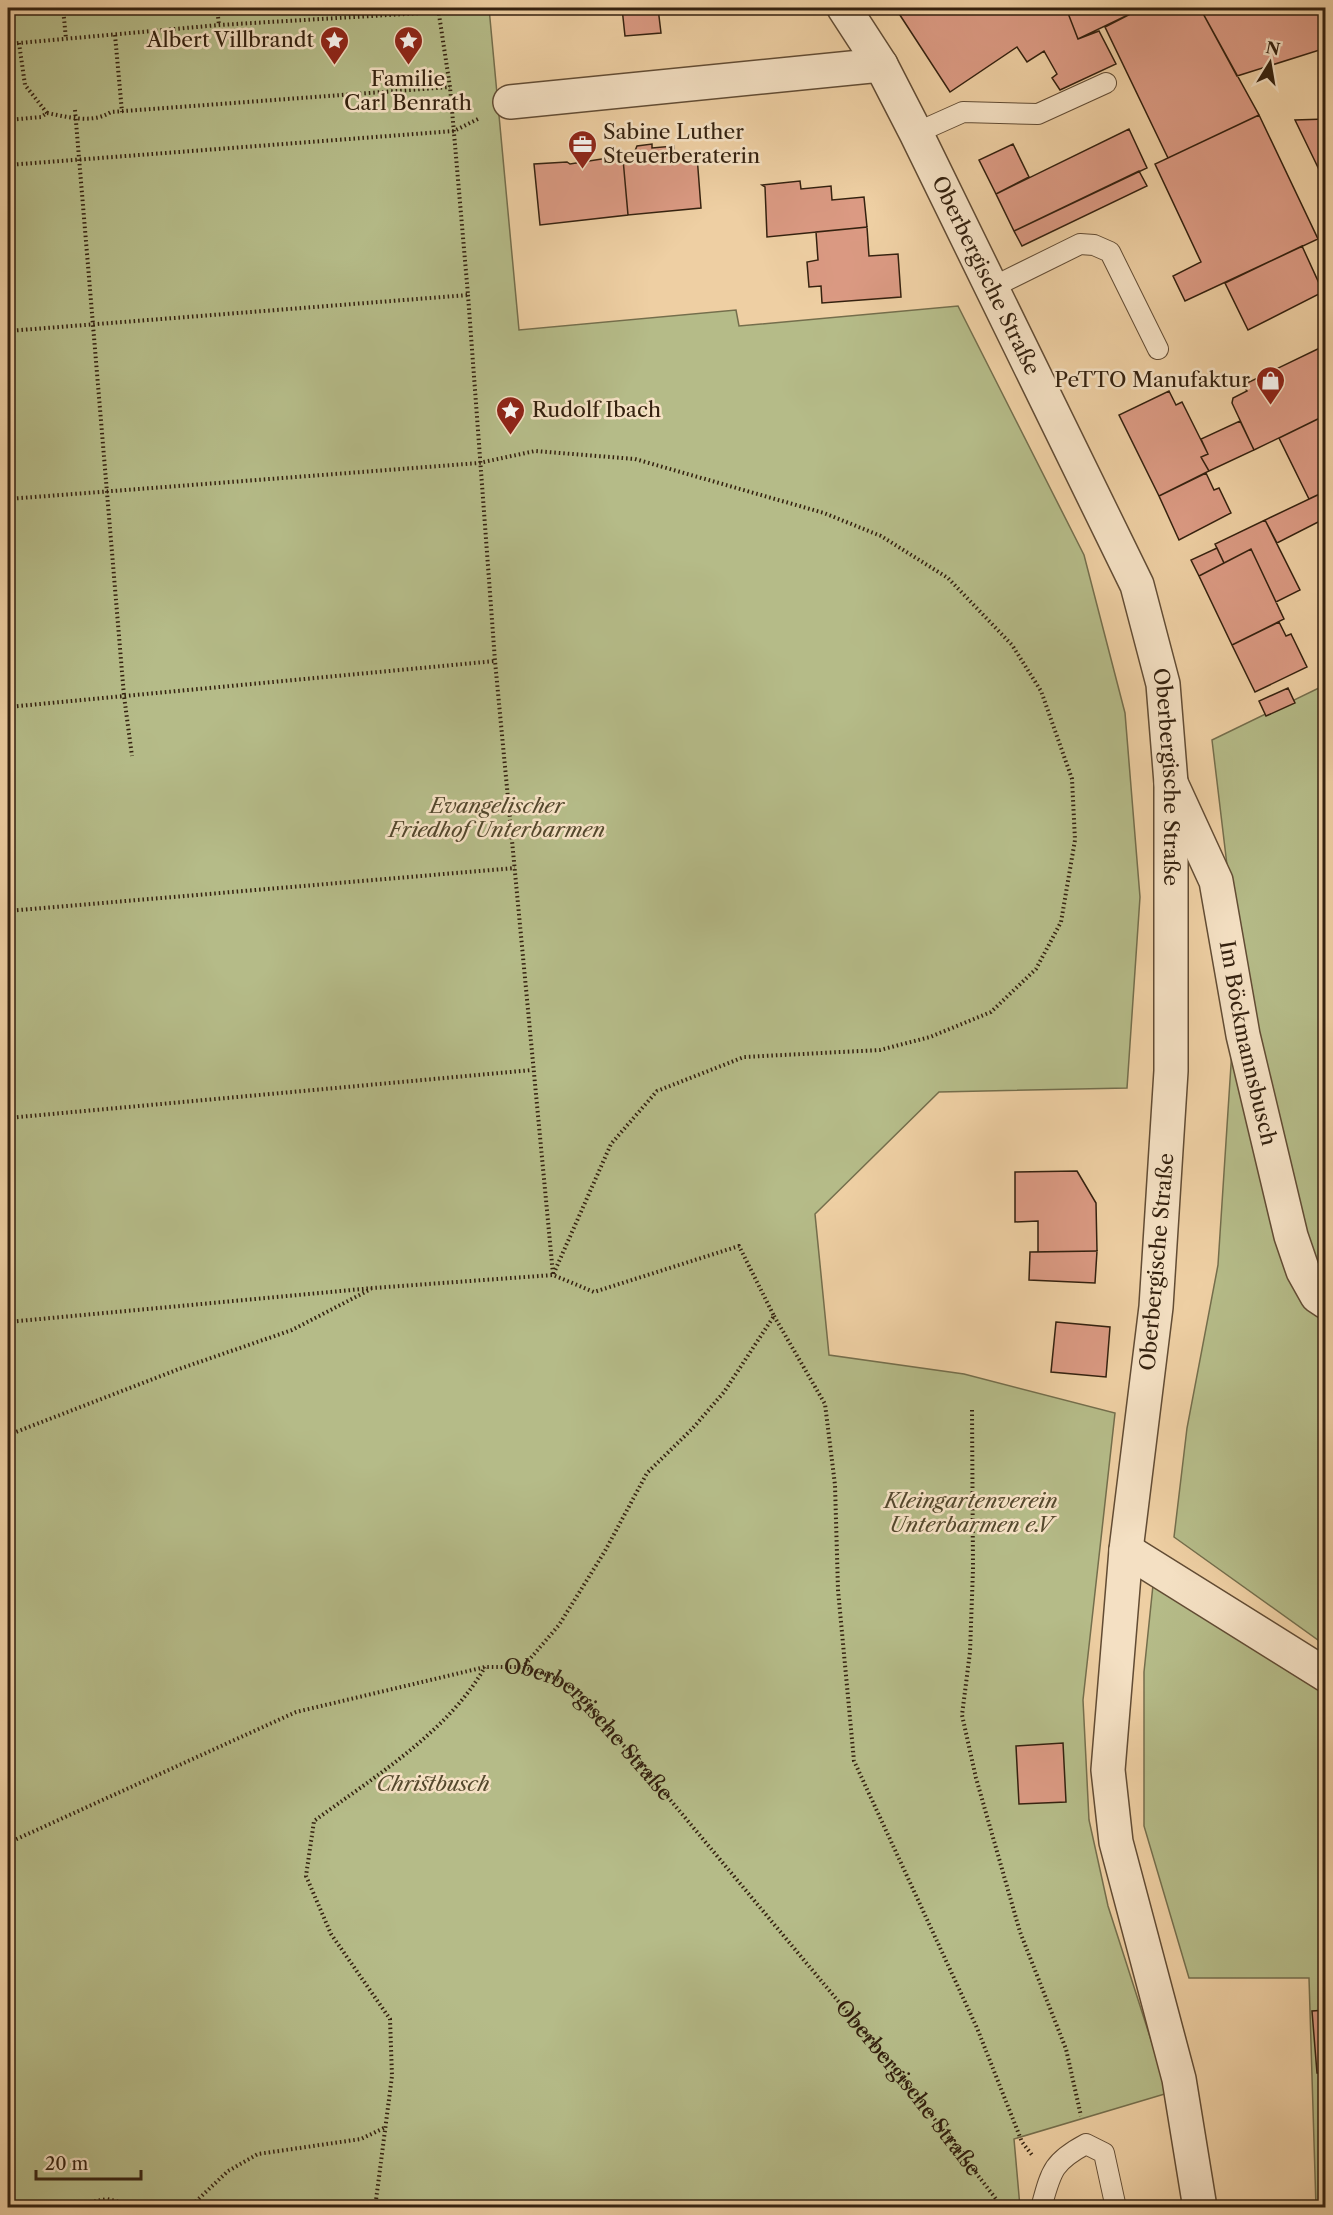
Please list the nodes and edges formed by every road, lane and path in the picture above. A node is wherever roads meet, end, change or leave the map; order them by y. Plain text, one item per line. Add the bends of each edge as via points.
1 (63, 8) edge
2 (218, 8) edge
3 (844, 8) edge
4 (438, 10) edge
5 (219, 25) junction
6 (115, 35) junction
7 (66, 39) junction
8 (19, 43) junction
9 (8, 44) edge
10 (881, 65) junction
11 (1106, 83) dead end
12 (450, 87) junction
13 (510, 102) dead end
14 (75, 110) dead end
15 (122, 112) junction
16 (47, 113) junction
17 (75, 118) junction
18 (8, 120) edge
19 (454, 131) junction
20 (916, 133) junction
21 (78, 159) junction
22 (8, 165) edge
23 (993, 287) junction
24 (468, 295) junction
25 (92, 324) junction
26 (8, 331) edge
27 (1158, 349) dead end
28 (479, 464) junction
29 (107, 490) junction
30 (8, 499) edge
31 (495, 662) junction
32 (124, 696) junction
33 (8, 707) edge
34 (132, 756) dead end
35 (1171, 783) junction
36 (515, 867) junction
37 (8, 911) edge
38 (532, 1070) junction
39 (8, 1118) edge
40 (553, 1275) junction
41 (373, 1288) junction
42 (1326, 1302) edge
43 (774, 1316) junction
44 (8, 1322) edge
45 (972, 1410) dead end
46 (8, 1435) edge
47 (1126, 1550) junction
48 (485, 1666) junction
49 (523, 1667) junction
50 (1326, 1675) edge
51 (8, 1843) edge
52 (384, 2127) junction
53 (1086, 2144) junction
54 (1049, 2177) junction
55 (59, 2208) edge
56 (147, 2208) edge
57 (189, 2208) edge
58 (375, 2208) edge
59 (1003, 2208) edge
60 (1041, 2208) edge
61 (1116, 2208) edge
62 (1200, 2208) edge

1 - 7 path
2 - 5 path
3 - 10 street, Oberbergische Straße
4 - 5 path
4 - 12 path
5 - 6 path
6 - 7 path
6 - 15 path
7 - 8 path
8 - 9 path
8 - 16 path via 25,85
10 - 13 street
10 - 20 street, Oberbergische Straße
11 - 20 lane via 1038,114 963,112
12 - 15 path
12 - 19 path
14 - 17 path
15 - 17 path via 111,112 101,118
16 - 17 path
16 - 18 path
17 - 21 path
19 - 21 path
19 - 24 path
20 - 23 street, Oberbergische Straße
21 - 22 path
21 - 25 path
23 - 27 lane via 1080,244 1094,245 1110,252
23 - 35 street, Oberbergische Straße via 1137,585 1163,684
24 - 25 path
24 - 28 path
25 - 26 path
25 - 29 path
28 - 29 path
28 - 31 path
28 - 40 path via 535,451 635,459 825,513 880,536 948,578 1012,645 1041,690 1072,779 1075,840 1061,922 1036,969 991,1012 930,1037 880,1050 744,1057 657,1091 611,1144
29 - 30 path
29 - 32 path
31 - 32 path
31 - 36 path
32 - 33 path
32 - 34 path
35 - 42 street, Im Böckmannsbusch via 1216,881 1243,1035 1291,1236 1303,1271 1317,1296
35 - 47 street, Oberbergische Straße via 1171,1071 1156,1307
36 - 37 path
36 - 38 path
38 - 39 path
38 - 40 path
40 - 41 path
40 - 43 path via 594,1293 739,1246
41 - 44 path
41 - 46 path via 292,1330
43 - 49 path via 724,1392 646,1473 605,1551 559,1625
43 - 54 path via 825,1404 835,1485 838,1590 854,1761 977,2028 1022,2142
45 - 53 path via 973,1569 970,1652 962,1715 1020,1932 1066,2049
47 - 50 street
47 - 62 street, Oberbergische Straße via 1108,1770 1115,1830 1179,2079
48 - 49 path, Oberbergische Straße
48 - 51 path, Oberbergische Straße via 296,1712
48 - 52 path via 470,1694 424,1737 315,1821 306,1876 331,1934 390,2019 392,2076
49 - 59 path, Oberbergische Straße via 575,1690 909,2086
52 - 57 path via 361,2139 258,2154 228,2171
52 - 58 path
53 - 54 lane via 1063,2157
53 - 61 lane via 1104,2153
54 - 60 lane
55 - 56 path via 107,2199

